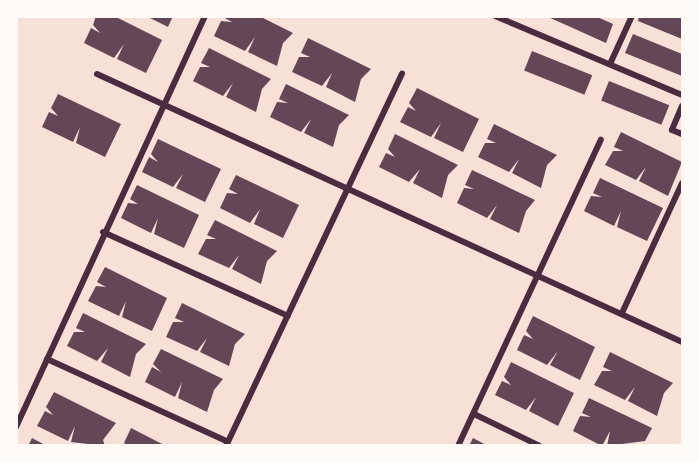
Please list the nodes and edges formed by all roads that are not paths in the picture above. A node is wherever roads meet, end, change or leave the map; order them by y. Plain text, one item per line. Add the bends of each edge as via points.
1 (205, 16) edge
2 (495, 16) edge
3 (632, 16) edge
4 (610, 64) junction
5 (402, 73) dead end
6 (97, 74) dead end
7 (682, 95) edge
8 (165, 104) junction
9 (682, 106) edge
10 (682, 134) edge
11 (601, 140) dead end
12 (682, 183) edge
13 (349, 187) junction
14 (103, 232) junction
15 (541, 277) junction
16 (622, 313) junction
17 (288, 316) junction
18 (682, 342) edge
19 (47, 358) junction
20 (474, 414) junction
21 (16, 427) edge
22 (227, 444) edge
23 (458, 446) edge
24 (540, 446) edge

1 - 8 street
2 - 4 street
3 - 4 street
4 - 7 street
5 - 13 street
6 - 8 street
8 - 13 street
8 - 14 street
9 - 10 street via 672,130
11 - 15 street
12 - 16 street
13 - 15 street
13 - 17 street
14 - 17 street
14 - 19 street
15 - 16 street
15 - 20 street
16 - 18 street
17 - 22 street
19 - 21 street
19 - 22 street
20 - 23 street
20 - 24 street

